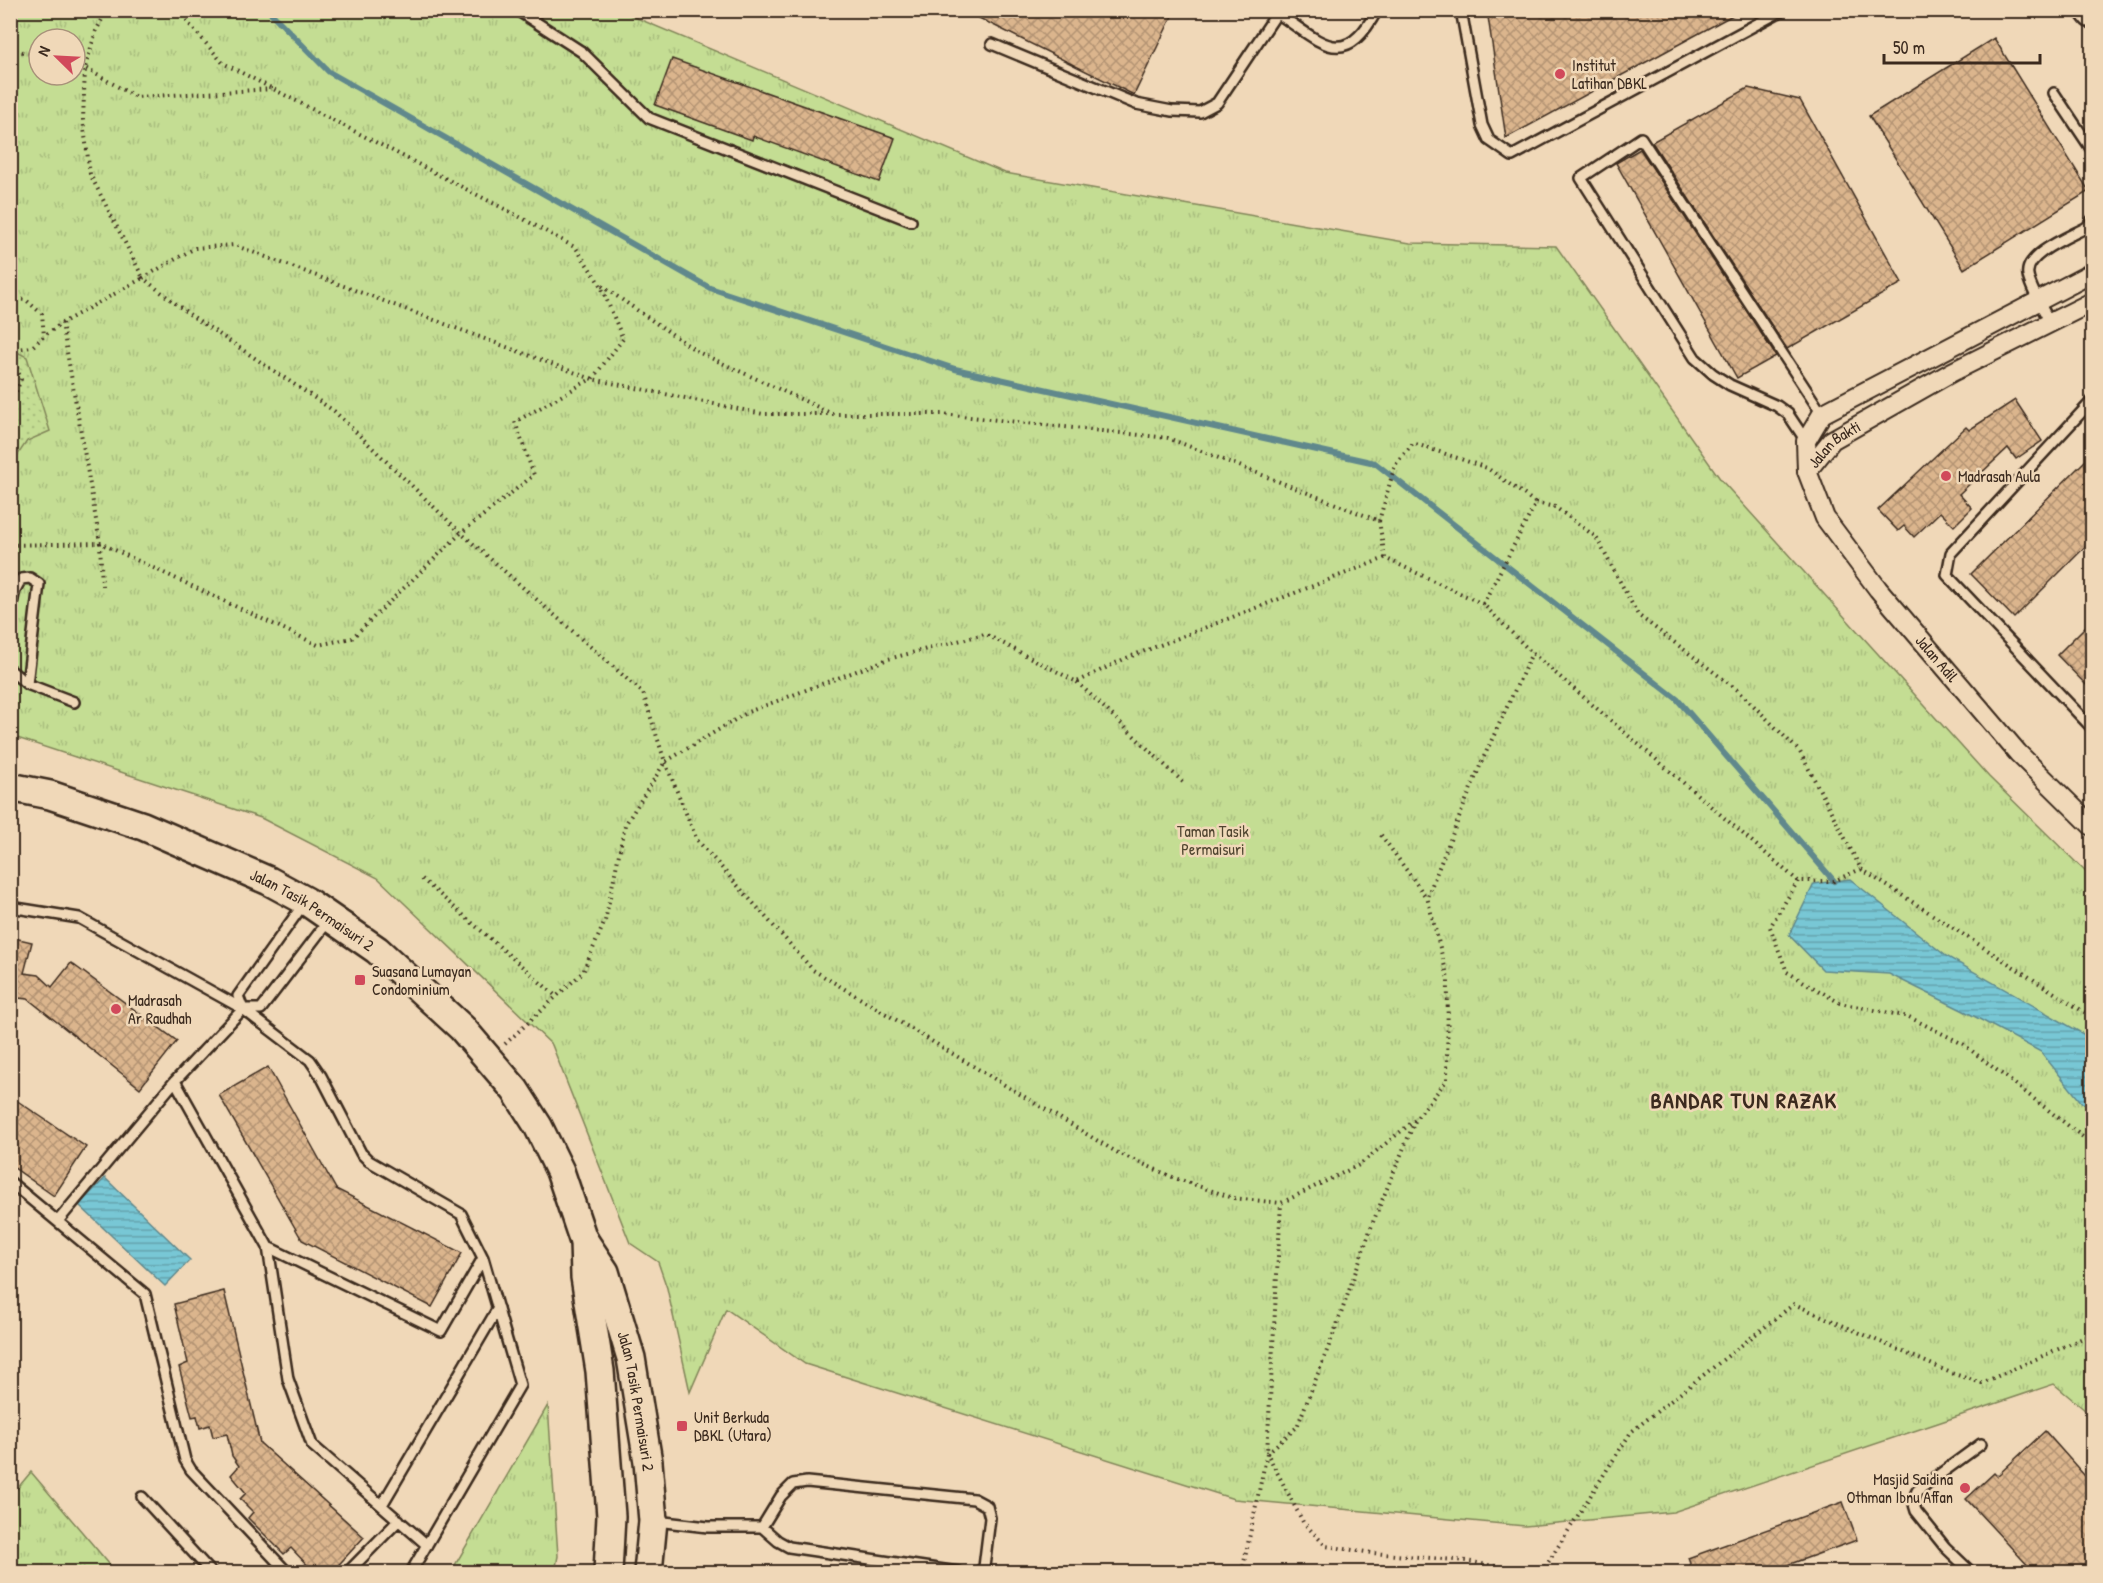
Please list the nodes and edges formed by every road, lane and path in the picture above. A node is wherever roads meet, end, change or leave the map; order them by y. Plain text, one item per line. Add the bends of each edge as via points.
1 (107, 10) edge
2 (180, 10) edge
3 (517, 10) edge
4 (1377, 10) edge
5 (1461, 10) edge
6 (1783, 10) edge
7 (2089, 10) edge
8 (1275, 12) edge
9 (2092, 14) edge
10 (992, 44) dead end
11 (10, 49) edge
12 (27, 53) edge
13 (87, 61) edge
14 (87, 69) edge
15 (84, 87) edge
16 (273, 89) junction
17 (2054, 93) dead end
18 (2092, 150) edge
19 (2092, 220) edge
20 (911, 221) dead end
21 (2092, 273) edge
22 (143, 278) junction
23 (601, 285) junction
24 (10, 299) edge
25 (2039, 301) junction
26 (2092, 302) edge
27 (62, 323) junction
28 (2050, 323) junction
29 (44, 336) junction
30 (10, 351) edge
31 (592, 379) junction
32 (2092, 401) edge
33 (10, 407) edge
34 (833, 414) junction
35 (1822, 414) junction
36 (1806, 441) junction
37 (1807, 471) junction
38 (1536, 503) junction
39 (1379, 521) junction
40 (461, 534) junction
41 (100, 543) junction
42 (10, 545) edge
43 (1384, 558) junction
44 (102, 586) dead end
45 (1484, 604) junction
46 (10, 613) edge
47 (1532, 653) junction
48 (10, 670) edge
49 (1077, 682) junction
50 (27, 684) junction
51 (74, 702) dead end
52 (2092, 728) edge
53 (665, 762) junction
54 (1186, 785) dead end
55 (10, 787) edge
56 (2092, 826) edge
57 (1381, 835) dead end
58 (1861, 869) junction
59 (422, 879) dead end
60 (1798, 881) junction
61 (1426, 897) junction
62 (306, 901) junction
63 (10, 907) edge
64 (331, 918) junction
65 (557, 997) junction
66 (243, 1010) junction
67 (2092, 1017) edge
68 (489, 1059) junction
69 (175, 1081) junction
70 (1415, 1120) junction
71 (2092, 1144) edge
72 (10, 1182) edge
73 (1281, 1203) junction
74 (57, 1221) junction
75 (584, 1239) junction
76 (268, 1247) junction
77 (483, 1258) junction
78 (498, 1308) junction
79 (2092, 1334) edge
80 (1981, 1444) dead end
81 (1267, 1453) junction
82 (142, 1497) dead end
83 (381, 1505) junction
84 (399, 1520) junction
85 (653, 1521) junction
86 (762, 1527) junction
87 (427, 1545) junction
88 (211, 1572) edge
89 (287, 1572) edge
90 (348, 1572) edge
91 (411, 1572) edge
92 (608, 1572) edge
93 (648, 1572) edge
94 (958, 1572) edge
95 (979, 1572) edge
96 (1242, 1572) edge
97 (1528, 1572) edge
98 (1542, 1572) edge
99 (1971, 1572) edge

1 - 13 path
2 - 16 path via 223,63
3 - 20 lane via 582,51 649,118
4 - 8 lane via 1356,41 1343,47 1325,44
5 - 6 lane via 1482,125 1489,140 1512,156
7 - 9 street
8 - 10 lane via 1217,103 1200,112 1136,105
11 - 12 path
14 - 16 path via 136,97
15 - 22 path via 82,120 90,174
16 - 23 path via 576,248
17 - 18 lane
19 - 25 lane via 2087,227 2035,256 2028,276
21 - 25 street, Jalan Bakti
22 - 27 path
22 - 31 path via 195,248 234,245
22 - 40 path via 189,315 334,411
23 - 31 path via 622,339
23 - 34 path via 698,352
24 - 29 path via 26,300 42,314
25 - 28 lane
25 - 35 street, Jalan Bakti
26 - 28 street, Jalan Bakti
27 - 29 path
27 - 41 path
28 - 37 street, Jalan Bakti via 1952,372 1832,440
29 - 30 path via 32,348
30 - 33 path via 21,379
31 - 34 path via 762,414
31 - 40 path via 515,422 534,475
32 - 52 lane via 1951,553 1947,575
34 - 39 path via 942,414 1168,438
35 - 36 street, Jalan Bakti
35 - 36 lane via 1641,138 1581,178 1695,358 1731,385 1788,414
36 - 37 street, Jalan Bakti
37 - 56 street, Jalan Adil via 1825,518 1878,589 2018,753
38 - 39 path via 1487,468 1413,443 1395,465
38 - 45 path
38 - 58 path via 1555,507 1596,537 1638,615 1739,691 1800,752
39 - 43 path
40 - 41 path via 352,638 318,645
40 - 53 path via 643,693
41 - 42 path
41 - 44 path
43 - 45 path
43 - 49 path via 1124,659
45 - 47 path
46 - 50 lane via 21,579 30,578 39,584
47 - 60 path
47 - 61 path
48 - 50 lane
49 - 53 path via 985,634 888,659 748,712
49 - 54 path
50 - 51 lane
53 - 65 path via 625,825 605,921 583,972
53 - 73 path via 697,840 813,970 1118,1153 1233,1198
55 - 62 street, Jalan Tasik Permaisuri 2 via 50,795 143,826
57 - 61 path
58 - 60 path via 1834,881
58 - 67 path
59 - 65 path
60 - 71 path via 1770,927 1787,972 1840,1003 1909,1017 1963,1044
61 - 70 path via 1449,979 1447,1080
62 - 64 street, Jalan Tasik Permaisuri 2
62 - 66 lane via 238,996
63 - 66 lane via 79,918
64 - 66 lane via 261,1009
64 - 68 street, Jalan Tasik Permaisuri 2 via 377,950 462,1028
65 - 68 path
66 - 69 lane
66 - 77 lane via 310,1060 369,1161 461,1214
68 - 75 street, Jalan Tasik Permaisuri 2 via 538,1126 560,1171
69 - 74 lane
69 - 76 lane
70 - 73 path via 1359,1165
70 - 81 path via 1297,1427
72 - 74 lane
73 - 81 path
74 - 89 lane via 145,1294 185,1460
75 - 85 street, Jalan Tasik Permaisuri 2 via 605,1272 631,1358
75 - 92 street, Jalan Tasik Permaisuri 2 via 585,1277 600,1371 611,1516
76 - 77 lane via 441,1331
76 - 83 lane via 288,1379 312,1444
77 - 78 lane
78 - 83 lane
78 - 87 lane via 520,1385
79 - 98 path via 1982,1383 1794,1304 1631,1432
80 - 99 lane via 1913,1498 1916,1511
81 - 96 path
81 - 97 path via 1303,1522 1326,1546
82 - 88 lane
83 - 84 lane
84 - 87 lane
84 - 90 lane
85 - 86 lane
85 - 93 street, Jalan Tasik Permaisuri 2
86 - 94 lane via 789,1546
86 - 95 lane via 781,1496 794,1484 807,1482 974,1499 987,1506 990,1518 984,1567
87 - 91 lane

